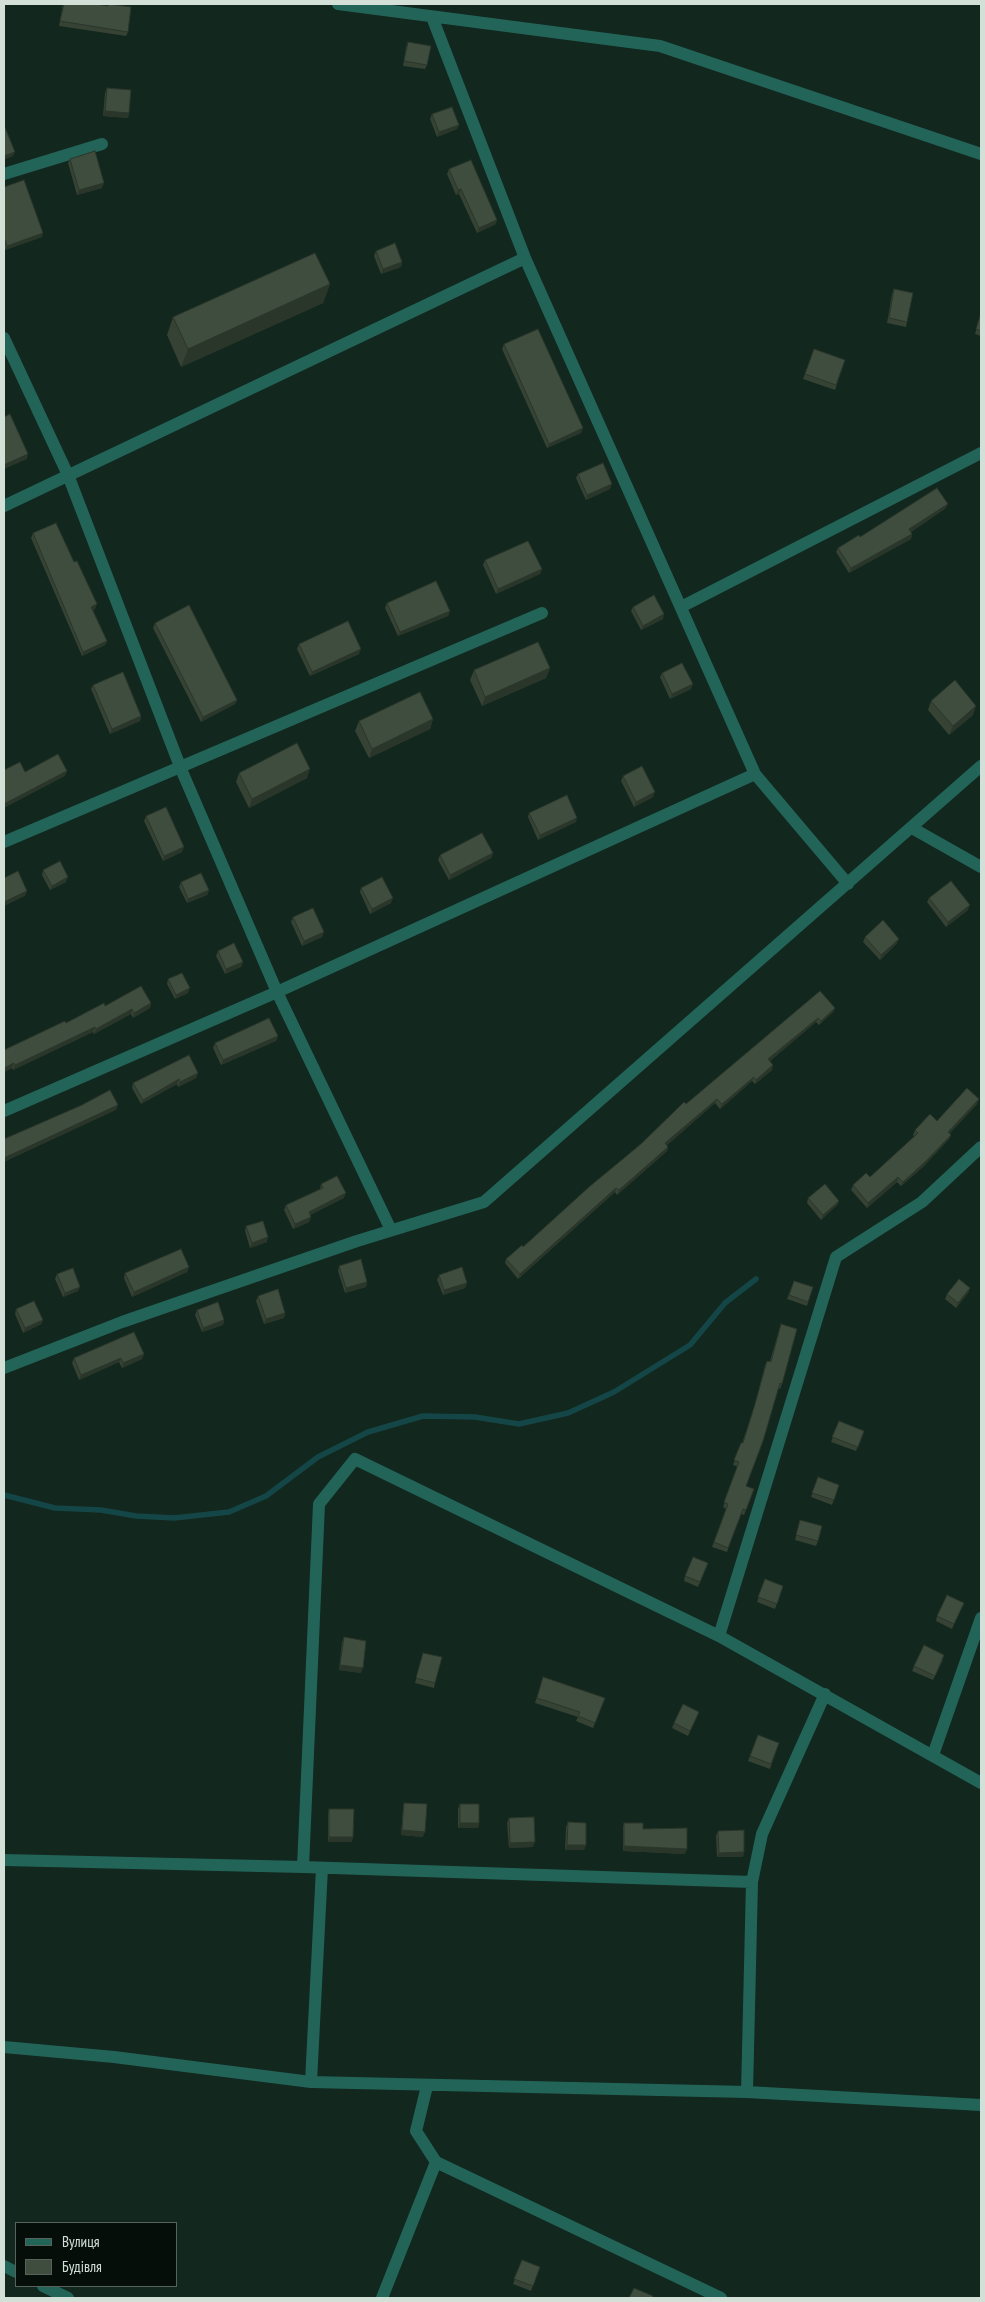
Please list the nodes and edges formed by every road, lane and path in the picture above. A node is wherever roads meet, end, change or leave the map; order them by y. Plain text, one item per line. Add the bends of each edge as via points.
1 (338, 4) edge
2 (432, 17) junction
3 (102, 144) dead end
4 (981, 154) edge
5 (4, 174) edge
6 (525, 258) junction
7 (4, 338) edge
8 (981, 440) edge
9 (979, 454) edge
10 (68, 475) junction
11 (4, 506) edge
12 (680, 607) junction
13 (542, 613) dead end
14 (981, 766) edge
15 (181, 768) junction
16 (755, 774) junction
17 (912, 828) junction
18 (4, 842) edge
19 (981, 867) edge
20 (848, 884) junction
21 (278, 992) junction
22 (4, 1111) edge
23 (981, 1147) edge
24 (391, 1230) junction
25 (4, 1368) edge
26 (981, 1618) edge
27 (720, 1636) junction
28 (825, 1694) junction
29 (933, 1755) junction
30 (981, 1783) edge
31 (4, 1860) edge
32 (303, 1867) junction
33 (322, 1868) junction
34 (752, 1882) junction
35 (4, 2046) edge
36 (311, 2082) junction
37 (427, 2086) junction
38 (747, 2092) junction
39 (981, 2105) edge
40 (436, 2162) junction
41 (46, 2287) edge
42 (68, 2298) edge
43 (382, 2298) edge
44 (721, 2298) edge

1 - 2 street
2 - 4 street via 660,46
2 - 6 street
3 - 5 street
6 - 10 street
6 - 12 street
7 - 10 street
8 - 9 street
9 - 12 street
10 - 11 street
10 - 15 street
12 - 16 street
13 - 15 street
14 - 17 street
15 - 18 street
15 - 21 street
16 - 20 street
16 - 21 street
17 - 19 street
17 - 20 street
20 - 24 street via 484,1202
21 - 22 street
21 - 24 street
23 - 27 street via 922,1202 836,1258
24 - 25 street via 122,1322
26 - 29 street
27 - 28 street
27 - 32 street via 355,1459 318,1504
28 - 29 street
28 - 34 street via 762,1834
29 - 30 street
31 - 32 street
32 - 33 street
33 - 34 street
33 - 36 street
34 - 38 street
35 - 36 street
36 - 37 street
37 - 38 street
37 - 40 street via 416,2130
38 - 39 street
40 - 43 street
40 - 44 street
41 - 42 street

